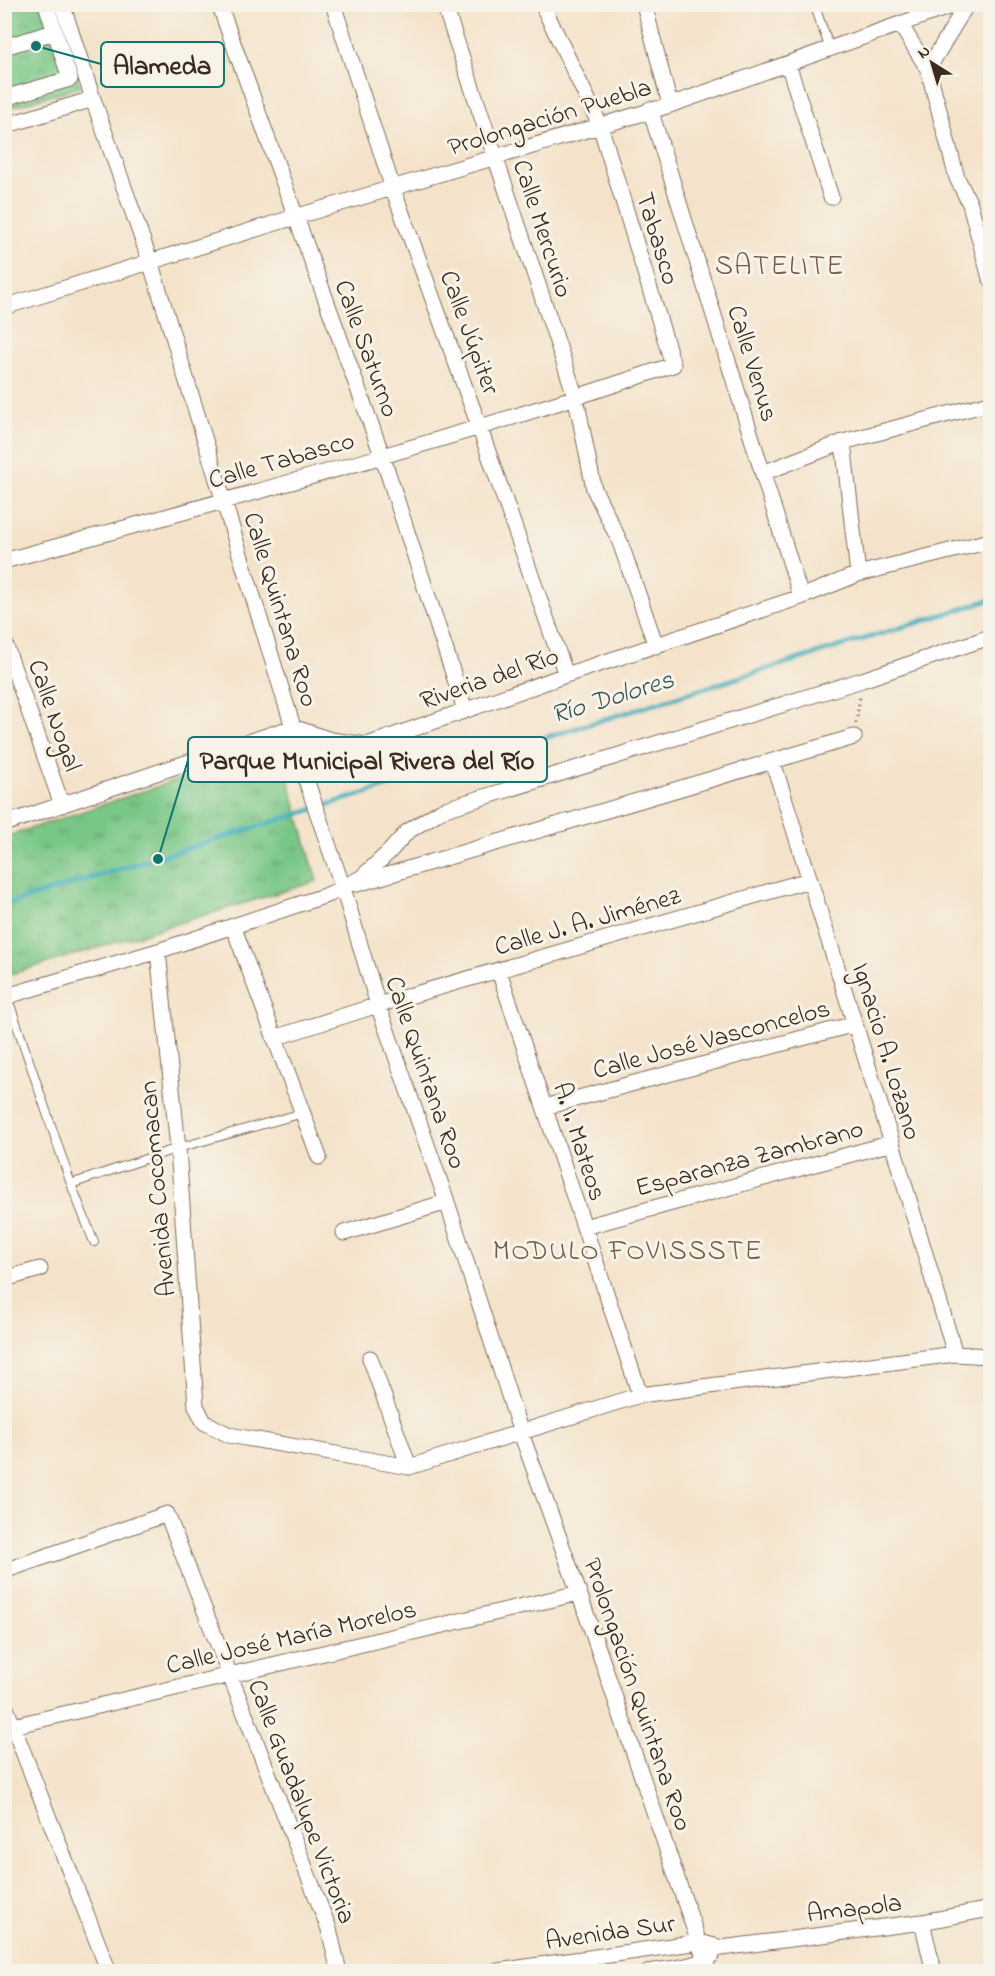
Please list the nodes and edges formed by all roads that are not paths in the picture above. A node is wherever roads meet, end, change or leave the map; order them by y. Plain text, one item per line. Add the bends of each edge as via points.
1 (46, 4) edge
2 (63, 4) edge
3 (219, 4) edge
4 (333, 4) edge
5 (444, 4) edge
6 (542, 4) edge
7 (644, 4) edge
8 (814, 4) edge
9 (957, 4) edge
10 (967, 4) edge
11 (900, 24) junction
12 (54, 33) junction
13 (4, 47) edge
14 (830, 49) junction
15 (788, 64) junction
16 (928, 69) junction
17 (4, 98) edge
18 (93, 99) junction
19 (670, 105) junction
20 (650, 109) junction
21 (600, 125) junction
22 (4, 126) edge
23 (496, 157) junction
24 (393, 189) junction
25 (831, 197) dead end
26 (294, 217) junction
27 (150, 261) junction
28 (990, 278) edge
29 (4, 307) edge
30 (673, 365) joint
31 (576, 398) junction
32 (990, 403) edge
33 (479, 426) junction
34 (843, 442) junction
35 (382, 454) junction
36 (763, 473) junction
37 (224, 501) junction
38 (990, 541) edge
39 (4, 561) edge
40 (858, 574) junction
41 (801, 597) junction
42 (990, 637) edge
43 (4, 640) edge
44 (656, 646) junction
45 (566, 675) junction
46 (465, 710) junction
47 (293, 727) junction
48 (854, 737) road end
49 (773, 762) junction
50 (62, 804) junction
51 (4, 825) edge
52 (809, 880) junction
53 (343, 888) junction
54 (232, 926) junction
55 (158, 951) junction
56 (499, 971) junction
57 (6, 997) edge
58 (378, 1005) junction
59 (855, 1024) junction
60 (274, 1038) junction
61 (545, 1107) junction
62 (303, 1113) junction
63 (892, 1143) junction
64 (178, 1148) junction
65 (319, 1157) dead end
66 (71, 1184) junction
67 (447, 1202) junction
68 (584, 1227) junction
69 (344, 1233) dead end
70 (94, 1242) dead end
71 (40, 1269) dead end
72 (4, 1279) edge
73 (955, 1354) junction
74 (990, 1356) edge
75 (370, 1358) dead end
76 (640, 1395) junction
77 (521, 1433) junction
78 (409, 1467) junction
79 (4, 1571) edge
80 (579, 1593) junction
81 (229, 1676) junction
82 (4, 1703) edge
83 (13, 1726) junction
84 (990, 1909) edge
85 (922, 1922) junction
86 (699, 1942) junction
87 (722, 1948) junction
88 (707, 1966) edge
89 (109, 1971) edge
90 (339, 1971) edge
91 (491, 1971) edge
92 (649, 1971) edge
93 (934, 1971) edge

1 - 12 street
2 - 18 street, Calle Quintana Roo
3 - 26 street, Calle Saturno
4 - 24 street, Calle Júpiter
5 - 23 street, Calle Mercurio
6 - 21 street, Tabasco
7 - 19 street
8 - 14 lane
9 - 11 street, Prolongación Puebla
10 - 16 street
11 - 14 street, Prolongación Puebla
11 - 16 street
12 - 13 street
12 - 17 street via 70,79
14 - 15 street, Prolongación Puebla
15 - 19 street, Prolongación Puebla
15 - 25 street
16 - 28 street via 957,178 970,204
18 - 22 street
18 - 27 street, Calle Quintana Roo
19 - 20 street, Prolongación Puebla
20 - 21 street, Prolongación Puebla
20 - 36 street, Calle Venus
21 - 23 street, Prolongación Puebla
21 - 30 street, Tabasco
23 - 24 street, Prolongación Puebla
23 - 31 street, Calle Mercurio
24 - 26 street, Prolongación Puebla
24 - 33 street, Calle Júpiter
26 - 27 street, Prolongación Puebla
26 - 35 street, Calle Saturno
27 - 29 street, Prolongación Puebla
27 - 37 street, Calle Quintana Roo
30 - 31 street, Calle Tabasco
31 - 33 street, Calle Tabasco
31 - 44 street, Calle Mercurio via 594,489 620,542
32 - 34 street
33 - 35 street, Calle Tabasco
33 - 45 street, Calle Júpiter
34 - 36 street
34 - 40 street
35 - 37 street, Calle Tabasco
35 - 46 street, Calle Saturno
36 - 41 street, Calle Venus
37 - 39 street, Calle Tabasco
37 - 47 street, Calle Quintana Roo
38 - 40 street, Riveria del Río
40 - 41 street, Riveria del Río
41 - 44 street, Riveria del Río
42 - 53 street via 442,810 407,832 361,878
43 - 50 street, Calle Nogal
44 - 45 street, Riveria del Río
45 - 46 street, Riveria del Río
46 - 47 street, Riveria del Río via 366,745 331,740
47 - 50 street
47 - 53 street, Calle Quintana Roo via 299,759
48 - 49 street
49 - 52 street, Ignacio A. Lozano
49 - 53 street
50 - 51 street
52 - 56 street, Calle J. A. Jiménez
52 - 59 street, Ignacio A. Lozano
53 - 54 street
53 - 58 street, Calle Quintana Roo
54 - 55 street
54 - 60 street
55 - 57 street
55 - 64 street, Avenida Cocomacan
56 - 58 street, Calle J. A. Jiménez
56 - 61 street, A. I. Mateos
57 - 66 lane
58 - 60 street, Calle J. A. Jiménez
58 - 67 street, Calle Quintana Roo
59 - 61 street, Calle José Vasconcelos
59 - 63 street, Ignacio A. Lozano
60 - 62 street
61 - 68 street, A. I. Mateos
62 - 64 lane
62 - 65 street
63 - 68 street, Esparanza Zambrano
63 - 73 street, Ignacio A. Lozano
64 - 66 lane
64 - 78 street, Avenida Cocomacan via 196,1406 204,1422 229,1435
66 - 70 lane
67 - 69 street
67 - 77 street, Calle Quintana Roo
68 - 76 street, A. I. Mateos
71 - 72 street
73 - 74 street
73 - 76 street
75 - 78 street
76 - 77 street
77 - 78 street
77 - 80 street, Prolongación Quintana Roo
79 - 81 street, Calle Guadalupe Victoria via 166,1514
80 - 81 street, Calle José María Morelos
80 - 86 street, Prolongación Quintana Roo
81 - 83 street, Calle José María Morelos
81 - 90 street, Calle Guadalupe Victoria via 329,1929
82 - 83 street
83 - 89 street
84 - 85 street, Amapola
85 - 87 street, Amapola
85 - 93 street
86 - 87 street, Amapola
86 - 88 street, Prolongación Quintana Roo
86 - 91 street, Avenida Sur
87 - 88 street, Amapola
88 - 92 street, Avenida Sur

